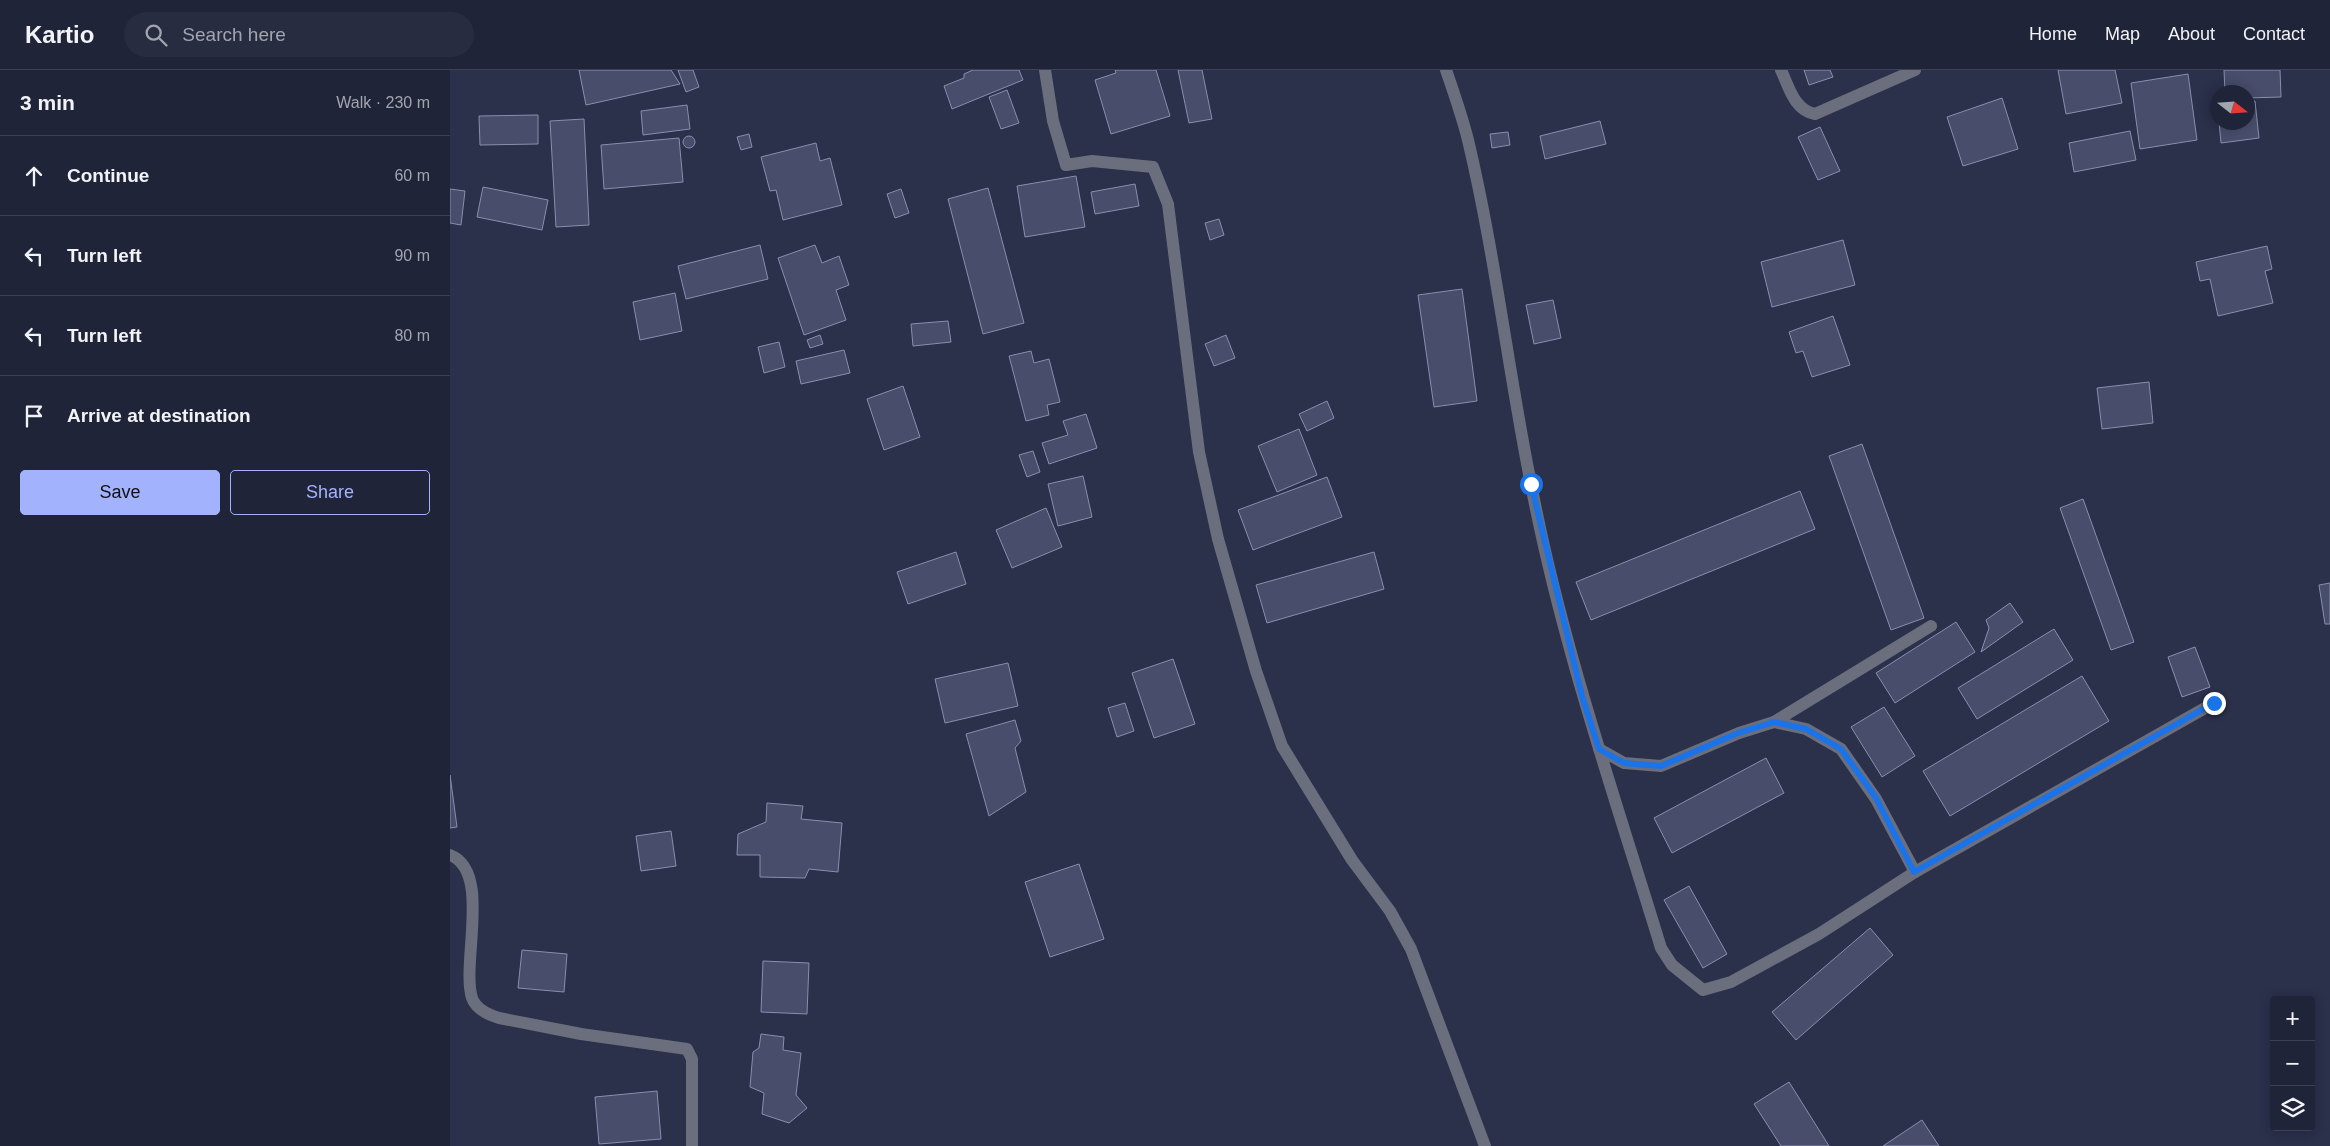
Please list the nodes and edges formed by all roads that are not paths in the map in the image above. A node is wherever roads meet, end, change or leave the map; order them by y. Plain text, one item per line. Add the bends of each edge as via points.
1 (1045, 70) edge
2 (1446, 70) edge
3 (1781, 70) edge
4 (1915, 70) edge
5 (1931, 626) dead end
6 (2214, 703) dead end
7 (1774, 722) junction
8 (1599, 749) junction
9 (450, 855) edge
10 (1914, 872) junction
11 (692, 1146) edge
12 (1485, 1146) edge

1 - 12 street via 1053,121 1066,165 1092,162 1153,167 1168,204 1199,452 1218,539 1256,671 1282,746 1352,860 1390,911 1411,949
2 - 8 street via 1468,138 1531,484 1582,696
3 - 4 street via 1798,105 1815,114
5 - 7 street
6 - 10 street
7 - 8 street via 1738,733 1661,766 1624,763
7 - 10 street via 1806,729 1841,749 1876,798
8 - 10 street via 1661,948 1672,965 1703,990 1731,982 1819,934
9 - 11 street via 465,865 471,883 473,919 468,969 472,1000 487,1015 499,1018 687,1049 692,1060

